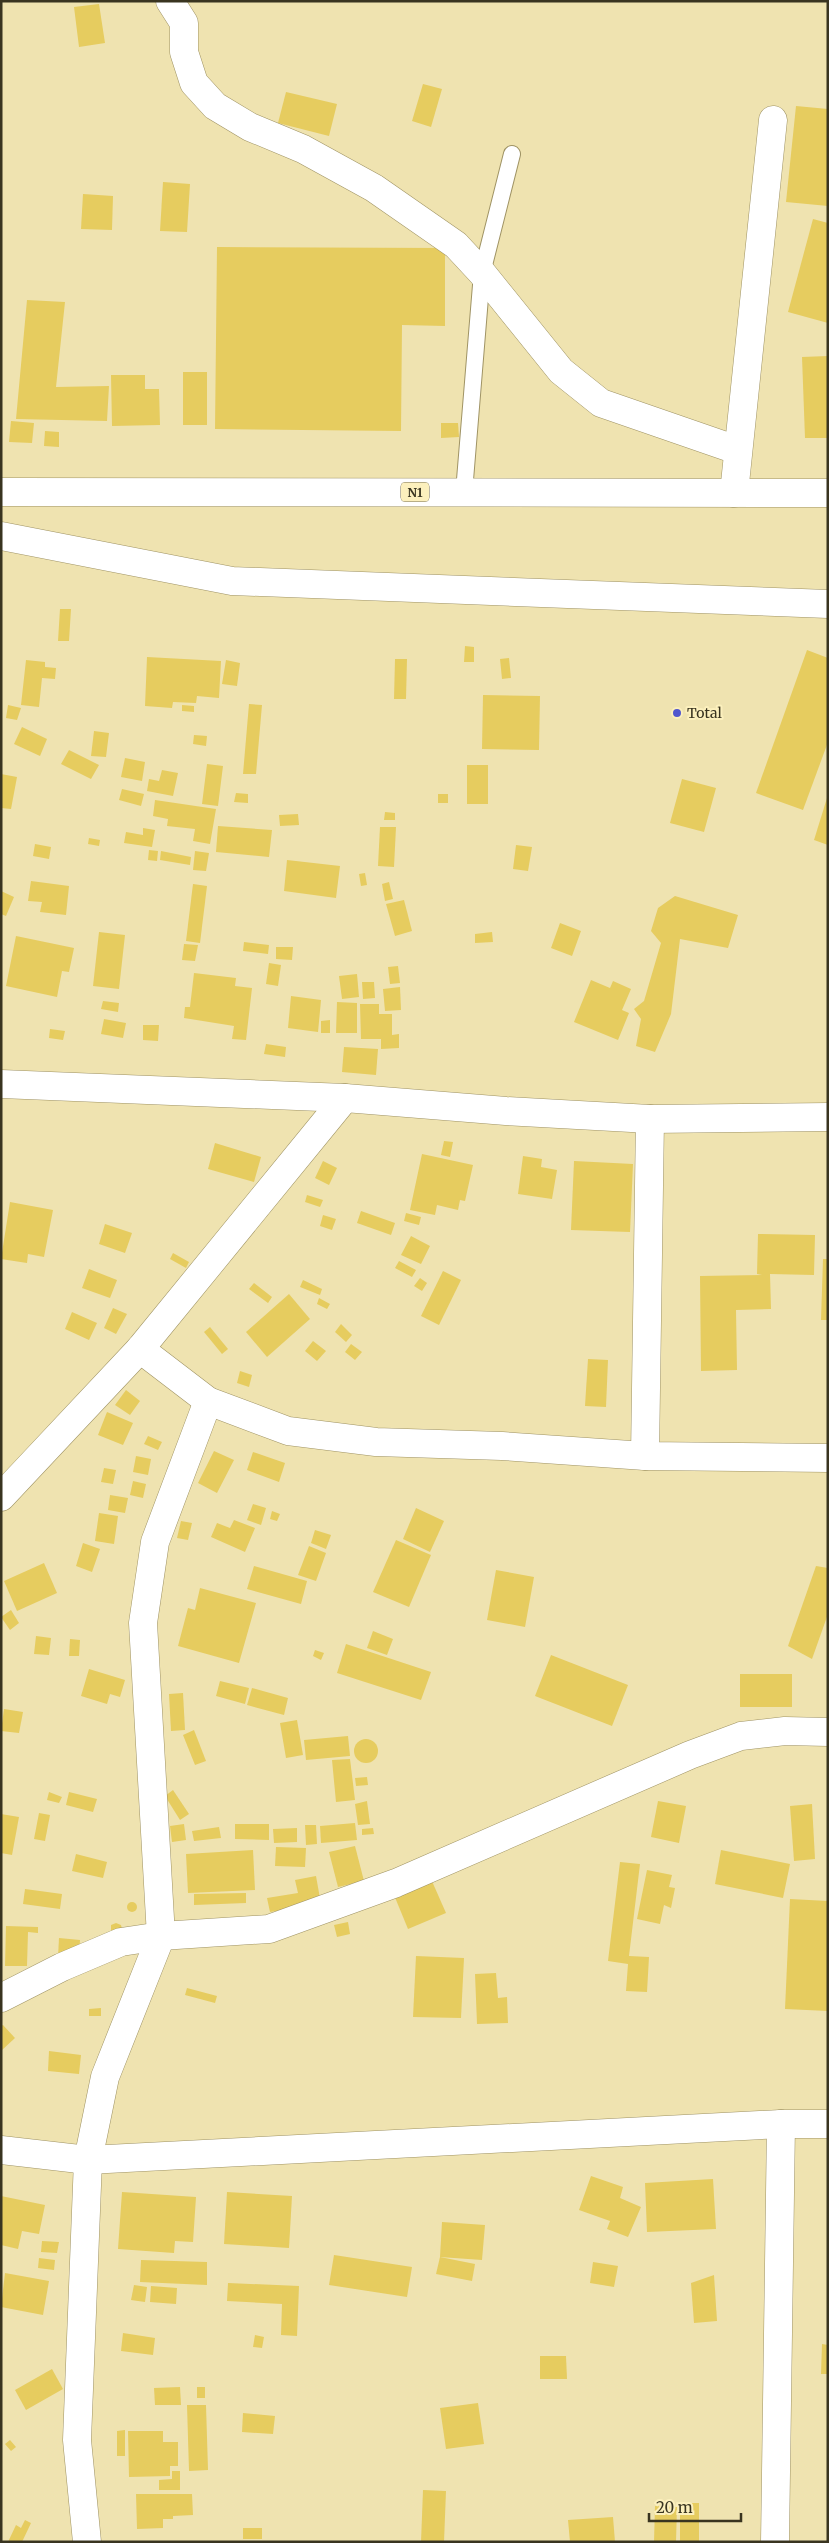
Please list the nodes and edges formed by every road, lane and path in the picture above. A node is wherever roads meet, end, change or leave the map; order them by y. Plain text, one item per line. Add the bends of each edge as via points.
1 (170, 1) edge
2 (773, 120) dead end
3 (512, 154) dead end
4 (482, 272) junction
5 (737, 450) junction
6 (1, 492) edge
7 (464, 492) junction
8 (734, 493) junction
9 (828, 493) edge
10 (1, 536) edge
11 (828, 604) edge
12 (1, 1084) edge
13 (345, 1098) junction
14 (828, 1117) edge
15 (650, 1119) junction
16 (140, 1349) junction
17 (208, 1401) junction
18 (645, 1456) junction
19 (828, 1458) edge
20 (1, 1497) edge
21 (828, 1732) edge
22 (161, 1936) junction
23 (1, 1998) edge
24 (781, 2124) junction
25 (828, 2124) edge
26 (1, 2150) edge
27 (88, 2160) junction
28 (87, 2542) edge
29 (775, 2542) edge

1 - 4 main road via 184,23 184,52 194,83 215,106 250,127 303,149 374,188 456,245
2 - 5 main road
3 - 4 lane
4 - 5 main road via 561,371 601,403
4 - 7 lane
5 - 8 main road
6 - 7 main road, N1
7 - 8 main road, N1
8 - 9 main road, N1
10 - 11 main road via 232,581
12 - 13 main road
13 - 15 main road
13 - 16 main road
14 - 15 main road
15 - 18 main road
16 - 17 main road
16 - 20 main road
17 - 18 main road via 288,1431 376,1442 502,1446
17 - 22 main road via 155,1542 143,1623
18 - 19 main road
21 - 22 main road via 786,1731 741,1736 690,1755 396,1883 269,1929
22 - 23 main road via 121,1942
22 - 27 main road via 105,2077
24 - 25 main road
24 - 27 main road
24 - 29 main road
26 - 27 main road
27 - 28 main road via 77,2440

